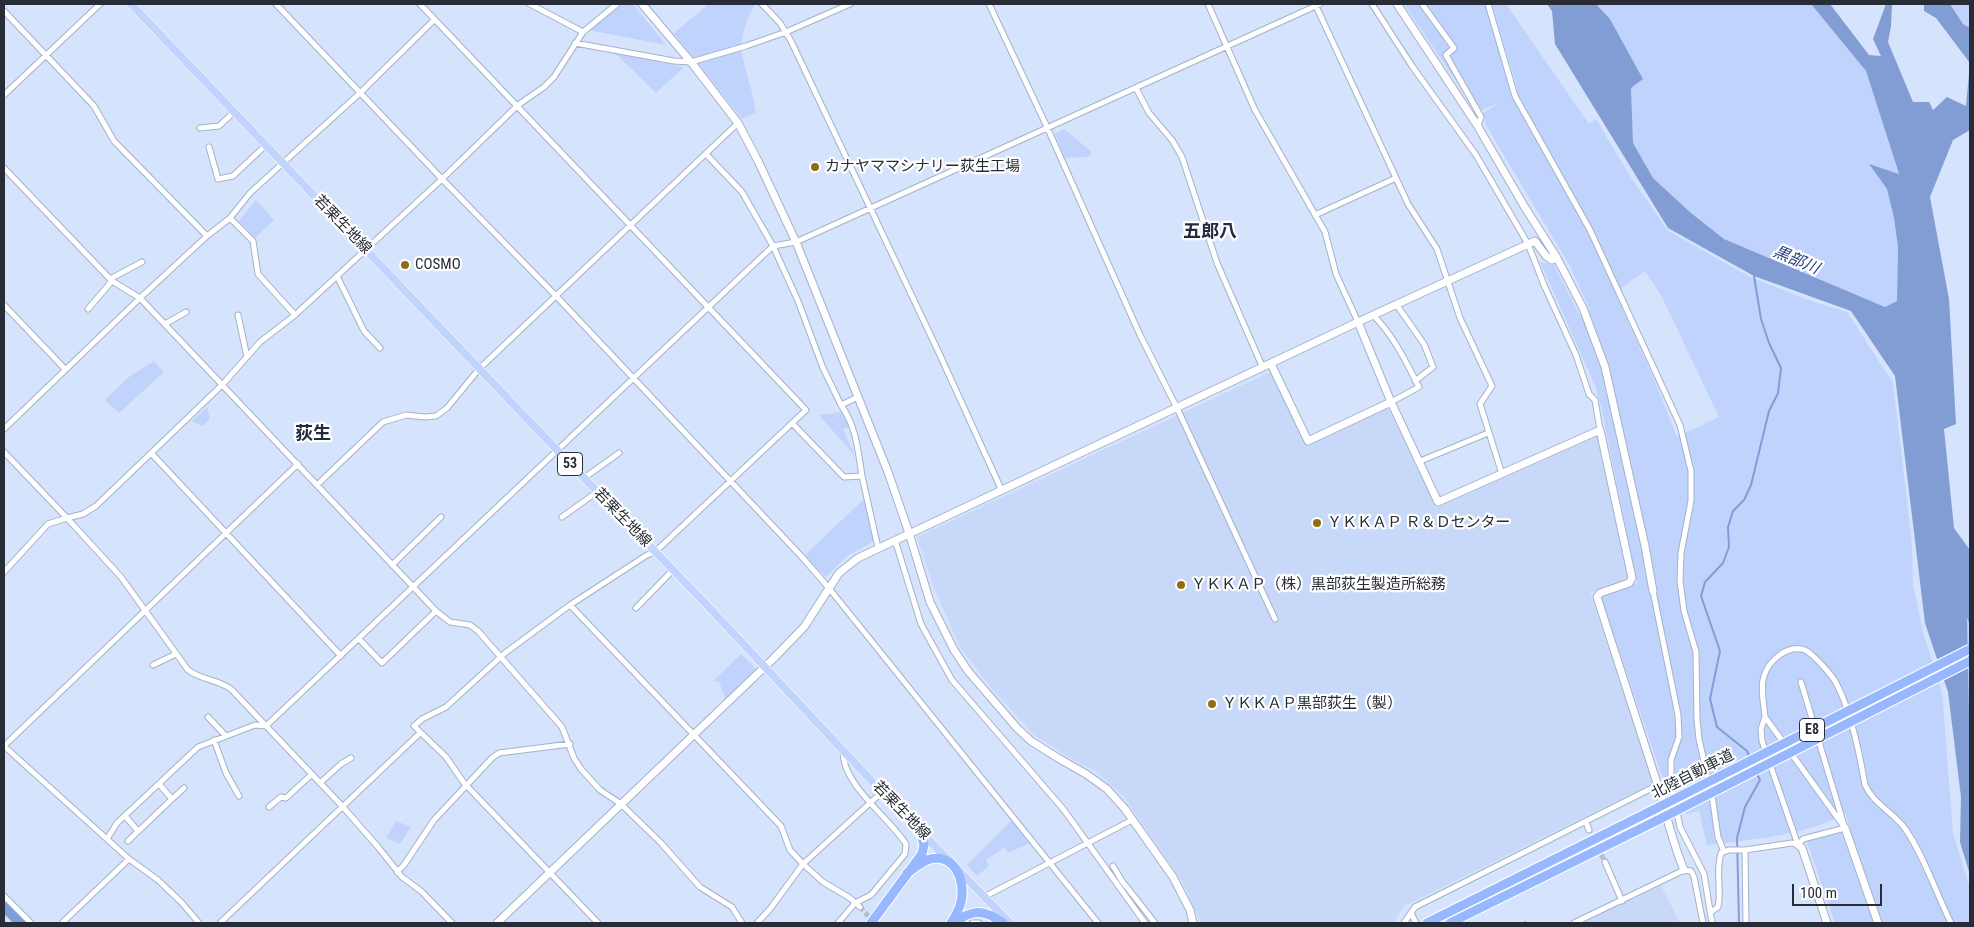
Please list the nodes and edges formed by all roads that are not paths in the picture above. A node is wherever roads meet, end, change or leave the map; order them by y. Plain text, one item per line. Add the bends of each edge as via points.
1 (100, 4) edge
2 (131, 4) edge
3 (276, 4) edge
4 (420, 4) edge
5 (530, 4) edge
6 (617, 4) edge
7 (642, 4) edge
8 (762, 4) edge
9 (850, 4) edge
10 (989, 4) edge
11 (1208, 4) edge
12 (1372, 4) edge
13 (1397, 4) edge
14 (1422, 4) edge
15 (1488, 4) edge
16 (1318, 5) edge
17 (4, 10) edge
18 (434, 20) junction
19 (583, 32) junction
20 (786, 32) junction
21 (575, 43) junction
22 (1228, 46) junction
23 (46, 55) junction
24 (691, 62) junction
25 (1136, 88) junction
26 (360, 93) junction
27 (4, 95) edge
28 (518, 105) junction
29 (234, 112) junction
30 (738, 123) junction
31 (1478, 126) junction
32 (1047, 127) junction
33 (200, 128) dead end
34 (266, 145) junction
35 (210, 147) dead end
36 (706, 154) junction
37 (283, 164) junction
38 (4, 168) edge
39 (1396, 178) junction
40 (442, 179) junction
41 (870, 209) junction
42 (1315, 215) junction
43 (230, 218) junction
44 (631, 226) junction
45 (207, 236) junction
46 (796, 242) junction
47 (1528, 244) junction
48 (773, 246) junction
49 (365, 250) junction
50 (1557, 258) junction
51 (142, 262) dead end
52 (337, 276) junction
53 (111, 280) junction
54 (1448, 281) junction
55 (557, 297) junction
56 (140, 298) junction
57 (4, 304) edge
58 (1396, 304) junction
59 (708, 308) junction
60 (88, 309) dead end
61 (186, 312) dead end
62 (238, 315) dead end
63 (295, 315) junction
64 (1373, 315) junction
65 (1358, 322) junction
66 (165, 324) junction
67 (380, 348) dead end
68 (247, 357) junction
69 (1271, 364) junction
70 (65, 368) junction
71 (1263, 368) junction
72 (479, 369) junction
73 (634, 378) junction
74 (1415, 381) junction
75 (223, 384) junction
76 (858, 397) junction
77 (1391, 402) junction
78 (841, 405) junction
79 (1177, 408) junction
80 (792, 423) junction
81 (4, 429) edge
82 (1600, 430) junction
83 (1488, 432) junction
84 (557, 450) junction
85 (4, 452) edge
86 (620, 453) dead end
87 (152, 454) junction
88 (1418, 462) junction
89 (298, 464) junction
90 (1502, 474) junction
91 (862, 476) junction
92 (584, 478) junction
93 (731, 481) junction
94 (318, 485) junction
95 (1002, 491) junction
96 (598, 492) junction
97 (441, 517) dead end
98 (562, 517) dead end
99 (67, 518) junction
100 (909, 533) junction
101 (225, 534) junction
102 (895, 540) junction
103 (878, 548) junction
104 (655, 552) junction
105 (392, 565) junction
106 (673, 570) junction
107 (4, 572) edge
108 (413, 587) junction
109 (828, 587) junction
110 (1653, 591) joint
111 (570, 604) junction
112 (636, 608) dead end
113 (145, 610) junction
114 (436, 611) junction
115 (1275, 619) dead end
116 (358, 639) junction
117 (1970, 649) edge
118 (176, 654) junction
119 (341, 656) junction
120 (500, 657) junction
121 (1970, 661) edge
122 (153, 665) dead end
123 (765, 667) junction
124 (1800, 682) dead end
125 (208, 717) dead end
126 (1765, 717) junction
127 (266, 726) junction
128 (420, 733) junction
129 (695, 734) junction
130 (225, 735) junction
131 (214, 740) junction
132 (570, 744) junction
133 (4, 746) edge
134 (843, 750) junction
135 (351, 758) dead end
136 (312, 774) junction
137 (320, 782) junction
138 (1671, 782) junction
139 (159, 784) junction
140 (466, 785) junction
141 (1658, 785) junction
142 (184, 788) dead end
143 (882, 792) junction
144 (239, 796) dead end
145 (172, 799) junction
146 (871, 802) junction
147 (621, 804) junction
148 (269, 807) dead end
149 (343, 807) junction
150 (125, 816) junction
151 (1132, 820) junction
152 (1586, 822) junction
153 (1845, 828) junction
154 (1590, 830) dead end
155 (138, 831) junction
156 (920, 831) junction
157 (107, 839) junction
158 (128, 841) dead end
159 (1088, 843) junction
160 (1798, 845) junction
161 (1743, 850) junction
162 (1727, 851) junction
163 (129, 859) junction
164 (1605, 862) tunnel mouth
165 (1049, 863) junction
166 (804, 864) junction
167 (954, 864) junction
168 (1113, 866) dead end
169 (1684, 870) junction
170 (397, 872) junction
171 (551, 873) junction
172 (907, 873) junction
173 (4, 896) edge
174 (984, 897) junction
175 (1622, 901) junction
176 (856, 903) junction
177 (860, 908) tunnel mouth
178 (1711, 912) junction
179 (1411, 913) junction
180 (31, 923) edge
181 (62, 923) edge
182 (199, 923) edge
183 (220, 923) edge
184 (452, 923) edge
185 (498, 923) edge
186 (598, 923) edge
187 (742, 923) edge
188 (757, 923) edge
189 (838, 923) edge
190 (871, 923) edge
191 (951, 923) edge
192 (955, 923) edge
193 (972, 923) edge
194 (979, 923) edge
195 (1004, 923) edge
196 (1010, 923) edge
197 (1098, 923) edge
198 (1145, 923) edge
199 (1156, 923) edge
200 (1193, 923) edge
201 (1404, 923) edge
202 (1416, 923) edge
203 (1427, 923) edge
204 (1450, 923) edge
205 (1574, 923) edge
206 (1703, 923) edge
207 (1712, 923) edge
208 (1746, 923) edge
209 (1827, 923) edge
210 (1878, 923) edge
211 (1952, 923) edge

1 - 23 street
2 - 29 main road, 若栗生地線 / 53
3 - 26 street
4 - 18 street
5 - 19 street
6 - 19 street
7 - 24 street
8 - 20 street
9 - 20 street
10 - 32 street
11 - 22 street
12 - 47 street via 1476,155
13 - 31 street
14 - 31 street via 1454,48 1446,55 1481,117
15 - 162 street via 1515,96 1590,230 1682,432 1691,471 1691,501 1681,553 1680,581 1684,611 1696,652 1699,739 1718,838
16 - 22 street
16 - 39 street
17 - 23 street
18 - 26 street
18 - 28 street
19 - 21 street
20 - 24 street
20 - 41 street
21 - 24 street
21 - 28 street via 554,77
22 - 25 street
22 - 42 street via 1255,110
23 - 27 street
23 - 45 street via 94,106 114,141
24 - 30 street
25 - 32 street
25 - 71 street via 1149,113 1182,157 1217,263
26 - 37 street
26 - 40 street
28 - 40 street
28 - 44 street
29 - 33 street via 219,126
29 - 34 main road, 若栗生地線 / 53
30 - 36 street
30 - 46 street
31 - 50 street
32 - 41 street
32 - 79 street via 1140,335
34 - 35 street via 233,176 218,179
34 - 37 main road, 若栗生地線 / 53
36 - 44 street
36 - 48 street via 742,192
37 - 43 street via 250,193
37 - 49 main road, 若栗生地線 / 53
38 - 53 street
39 - 42 street
39 - 54 street via 1408,204 1437,249
40 - 49 street
40 - 55 street
41 - 46 street
41 - 95 street
42 - 65 street via 1325,232 1341,288
43 - 45 street
43 - 63 street via 252,241 258,274
44 - 55 street
44 - 59 street
45 - 56 street
46 - 48 street
46 - 76 street
47 - 50 street via 1534,241 1546,256 1552,260
47 - 54 street
47 - 82 street via 1576,355 1589,394 1595,400
48 - 59 street
48 - 78 street
49 - 52 street
49 - 72 main road, 若栗生地線 / 53
50 - 110 street via 1582,308 1605,367
51 - 53 street
52 - 63 street
52 - 67 street via 364,331
53 - 56 street
53 - 60 street
54 - 58 street
54 - 83 street via 1460,318 1492,386 1480,404
55 - 72 street
55 - 73 street
56 - 66 street
56 - 70 street
57 - 70 street
58 - 64 street
58 - 74 street via 1424,344 1433,368
59 - 73 street
59 - 80 street via 806,410
61 - 66 street
62 - 68 street
63 - 68 street via 260,342
64 - 65 street
64 - 74 street via 1399,349
65 - 69 street
65 - 77 street
66 - 75 street
68 - 75 street
69 - 71 street
69 - 77 street via 1308,441
70 - 81 street
71 - 79 street
72 - 84 main road, 若栗生地線 / 53
72 - 94 street via 436,416 406,415 383,422
73 - 84 street
73 - 93 street
74 - 77 street via 1419,388
75 - 87 street
75 - 89 street
76 - 78 street
76 - 100 street
77 - 88 street
78 - 91 street via 855,432
79 - 95 street
79 - 115 street
80 - 91 street via 844,477
80 - 93 street
82 - 90 street
82 - 141 street via 1632,578 1629,583 1597,597
83 - 88 street
83 - 90 street
84 - 92 main road, 若栗生地線 / 53
84 - 108 street
85 - 99 street
86 - 92 street
87 - 99 street via 96,506 84,514
87 - 101 street
88 - 90 street via 1438,502
89 - 94 street
89 - 101 street
91 - 103 street
92 - 96 main road, 若栗生地線 / 53
93 - 104 street
93 - 109 street
94 - 105 street
95 - 100 street
96 - 98 street
96 - 104 main road, 若栗生地線 / 53
97 - 105 street
99 - 107 street via 48,524
99 - 113 street via 121,577
100 - 102 street
100 - 151 street via 933,609 968,671 1017,728 1107,789
101 - 113 street
101 - 119 street
102 - 103 street
102 - 159 street via 921,624 952,680 1039,778
103 - 109 street via 858,558
104 - 106 main road, 若栗生地線 / 53
104 - 111 street
105 - 108 street
106 - 112 street
106 - 123 main road, 若栗生地線 / 53
108 - 114 street
108 - 116 street
109 - 123 street via 804,627
109 - 165 street
110 - 138 street via 1678,714 1679,737 1671,760
111 - 120 street
111 - 129 street
113 - 118 street
113 - 133 street
114 - 116 street via 382,662
114 - 120 street via 450,622 470,625
116 - 119 street
117 - 203 highway, 北陸自動車道 / E8, bridge
118 - 122 street
118 - 127 street via 196,676 222,682 231,689
119 - 127 street
120 - 128 street via 446,707 414,726
120 - 132 street via 562,727
121 - 204 highway, 北陸自動車道 / E8, bridge
123 - 129 street
123 - 134 main road, 若栗生地線 / 53
124 - 153 street
125 - 130 street
126 - 153 street
126 - 160 street via 1761,729 1762,742
126 - 211 street via 1764,676 1770,664 1795,648 1807,651 1836,681 1844,700 1865,785 1871,796 1905,828
127 - 130 street via 255,725
127 - 136 street
128 - 140 street via 446,757
128 - 149 street
129 - 147 street
129 - 166 street via 781,826 790,850
130 - 131 street
131 - 139 street via 198,747
131 - 144 street
132 - 140 street via 500,753
132 - 147 street via 581,769 600,790
133 - 157 street
134 - 143 main road, 若栗生地線 / 53
134 - 146 street via 843,760 851,776
135 - 137 street
136 - 137 street
136 - 148 street via 286,798 281,797
137 - 149 street
138 - 141 street
138 - 178 street via 1680,827 1704,874
139 - 145 street
139 - 150 street
140 - 170 street via 434,820
140 - 171 street
141 - 152 street
141 - 169 street
142 - 145 street
143 - 146 street
143 - 156 main road, 若栗生地線 / 53
145 - 155 street
146 - 166 street
146 - 176 street via 902,837 906,844 905,854 871,895
147 - 171 street
147 - 187 street via 700,887 732,907
149 - 170 street
149 - 183 street
150 - 155 street
150 - 157 street
151 - 159 street
151 - 200 street via 1173,877
152 - 154 street
152 - 179 street via 1415,907
153 - 160 street via 1803,839
153 - 210 street
155 - 158 street
156 - 167 main road, 若栗生地線 / 53
156 - 172 highway via 924,849
157 - 163 street
159 - 165 street
159 - 198 street
160 - 161 street via 1792,843
160 - 209 street via 1802,848
161 - 162 street
161 - 208 street
162 - 178 street via 1721,853 1717,867 1719,900 1718,907
163 - 181 street
163 - 182 street via 158,880
164 - 175 street
165 - 174 street
165 - 197 street
166 - 176 street via 823,882
166 - 188 street
167 - 172 highway via 932,859
167 - 174 main road, 若栗生地線 / 53
167 - 191 highway via 962,897
168 - 199 street
169 - 175 street
169 - 206 street via 1690,871 1694,877
170 - 184 street
171 - 185 street
171 - 186 street
172 - 190 highway
173 - 180 street
174 - 196 main road, 若栗生地線 / 53
175 - 205 street
176 - 177 street
176 - 189 street
178 - 207 street
179 - 201 street
179 - 202 street
192 - 195 highway via 975,912
193 - 194 street

